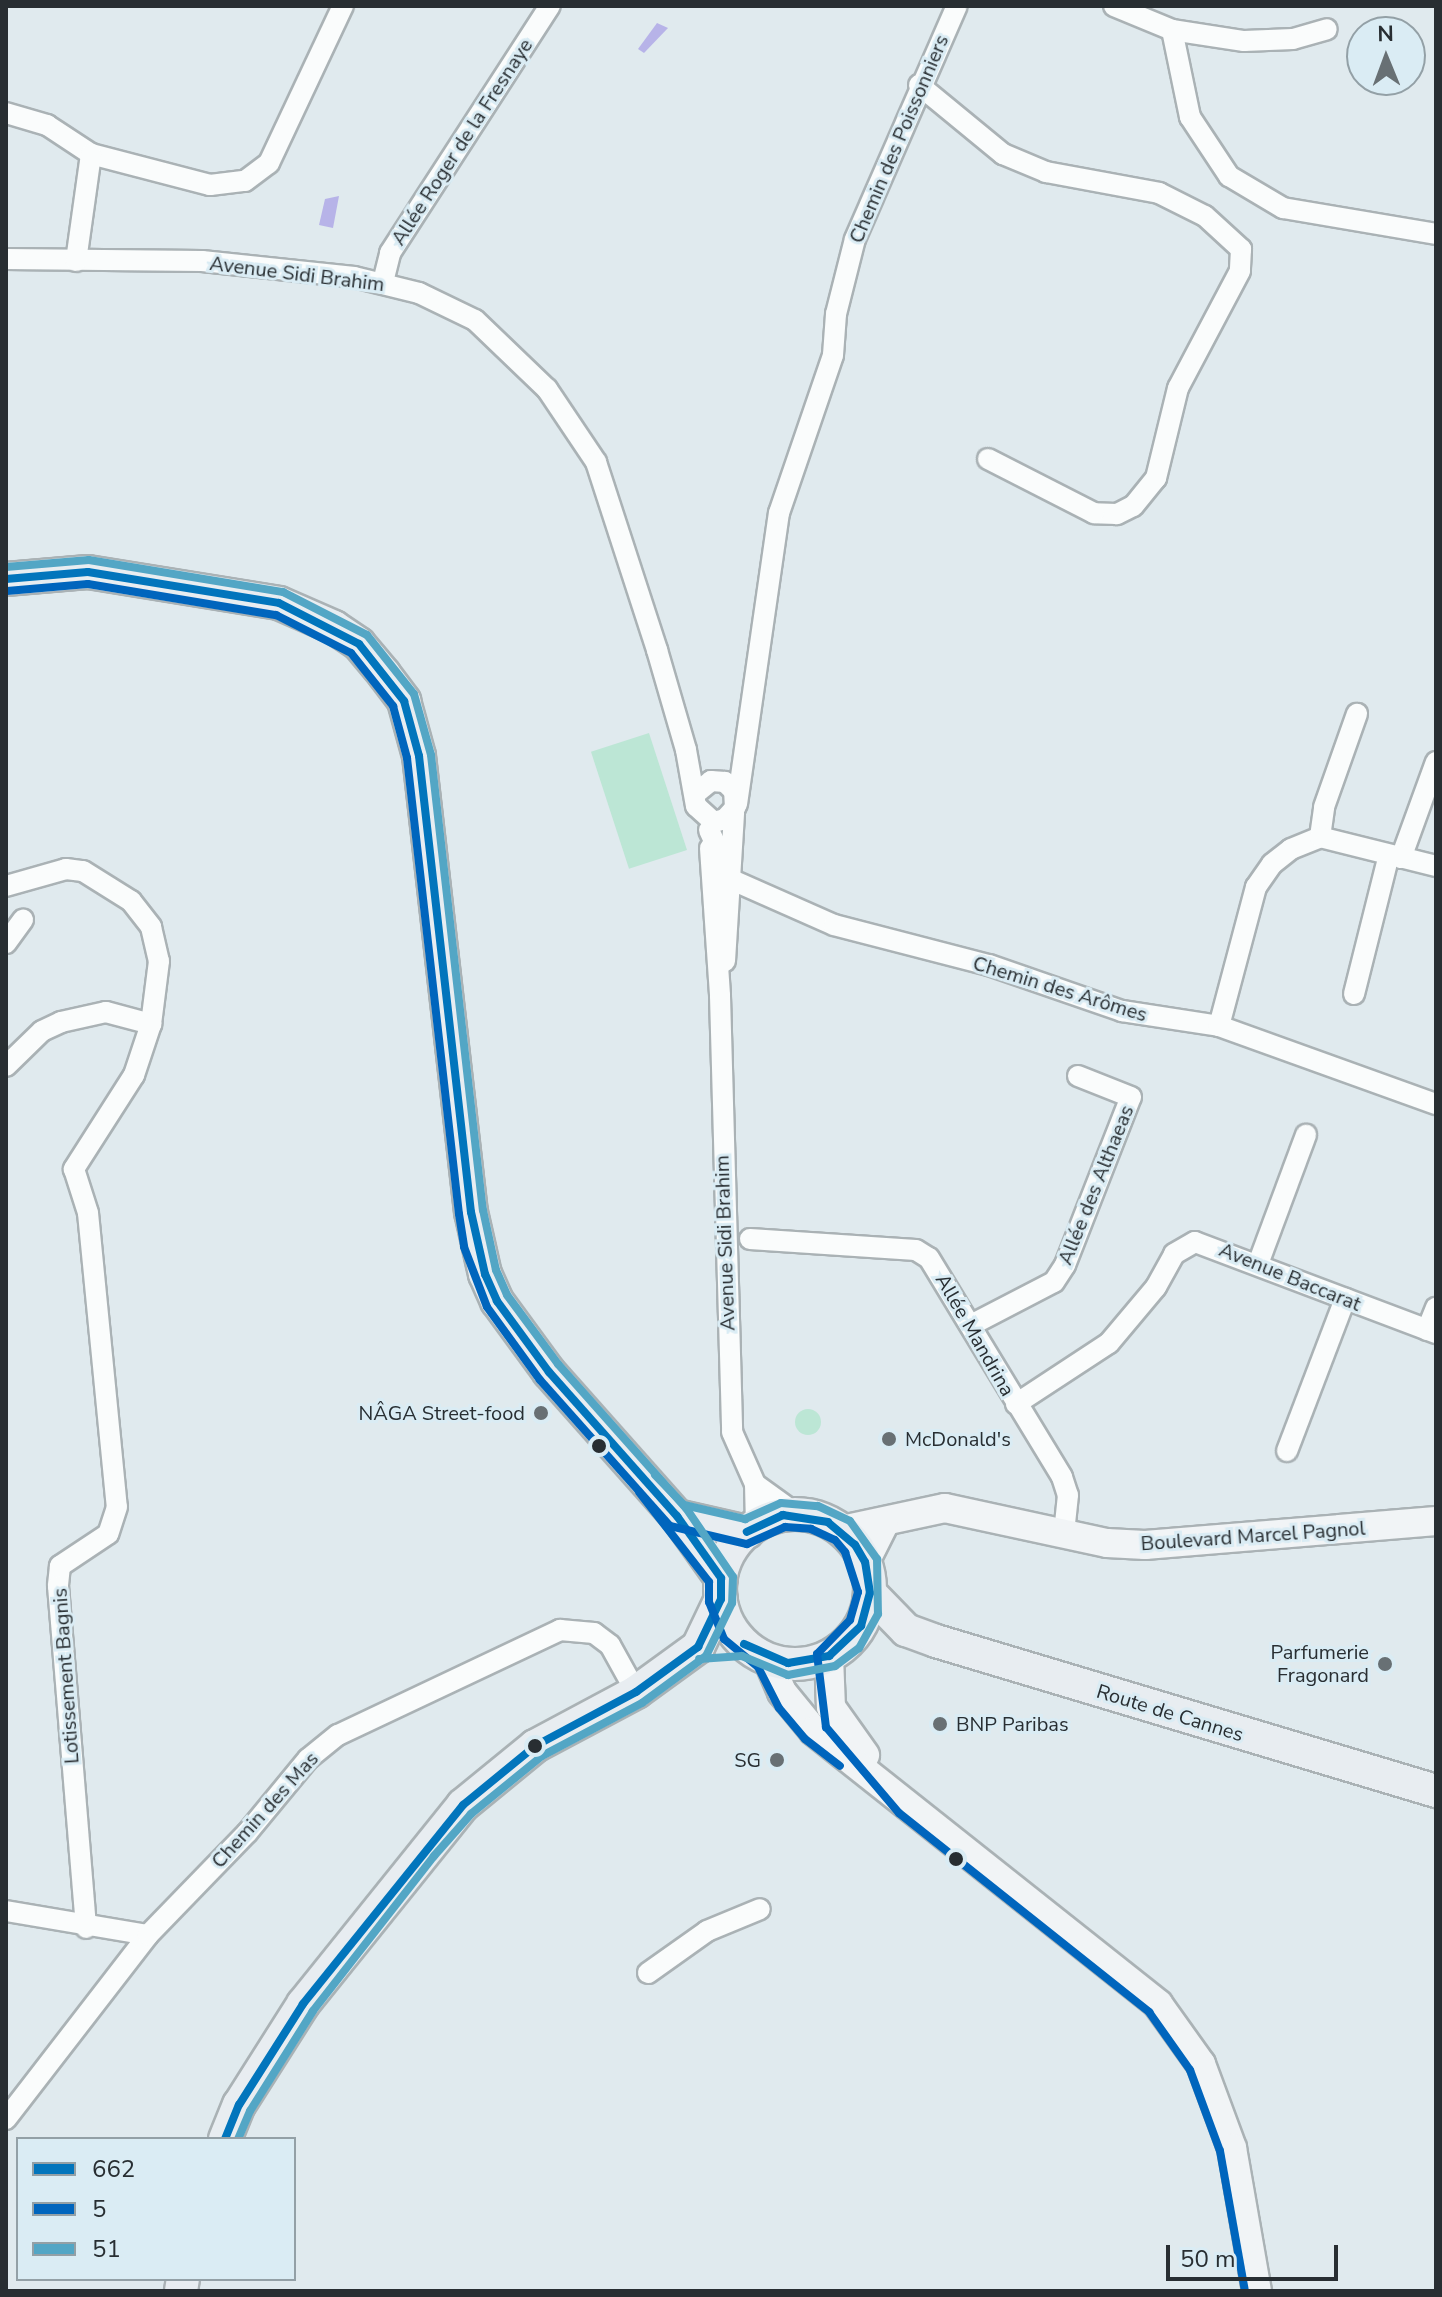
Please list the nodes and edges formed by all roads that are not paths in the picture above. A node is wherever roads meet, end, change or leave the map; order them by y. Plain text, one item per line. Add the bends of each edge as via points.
1 (343, 6) edge
2 (550, 6) edge
3 (957, 6) edge
4 (1114, 6) edge
5 (1327, 29) dead end
6 (1172, 30) junction
7 (919, 85) junction
8 (6, 113) edge
9 (91, 154) junction
10 (1436, 234) edge
11 (6, 259) edge
12 (76, 261) junction
13 (383, 282) junction
14 (988, 459) dead end
15 (6, 579) edge
16 (1357, 714) dead end
17 (743, 740) junction
18 (1436, 762) edge
19 (708, 785) junction
20 (735, 808) junction
21 (709, 825) junction
22 (1320, 837) junction
23 (1395, 857) junction
24 (1436, 866) edge
25 (732, 880) junction
26 (6, 886) edge
27 (23, 920) dead end
28 (6, 943) edge
29 (1354, 994) dead end
30 (720, 996) junction
31 (151, 1024) junction
32 (1219, 1026) junction
33 (6, 1066) edge
34 (1078, 1076) dead end
35 (1436, 1104) edge
36 (1306, 1135) dead end
37 (750, 1239) dead end
38 (1258, 1264) junction
39 (1345, 1299) junction
40 (1436, 1308) edge
41 (971, 1325) junction
42 (1432, 1331) edge
43 (1016, 1404) junction
44 (1287, 1451) dead end
45 (755, 1484) junction
46 (798, 1515) junction
47 (677, 1516) junction
48 (1436, 1521) edge
49 (884, 1524) junction
50 (752, 1529) junction
51 (842, 1530) junction
52 (1064, 1533) junction
53 (868, 1577) junction
54 (721, 1589) junction
55 (906, 1630) junction
56 (698, 1647) junction
57 (840, 1648) junction
58 (756, 1651) junction
59 (636, 1692) junction
60 (1436, 1791) edge
61 (907, 1804) junction
62 (760, 1909) dead end
63 (6, 1911) edge
64 (86, 1928) junction
65 (148, 1935) junction
66 (648, 1973) dead end
67 (6, 2119) edge
68 (226, 2137) edge
69 (1257, 2291) edge

1 - 9 street via 269,163 258,174 231,185 210,185
2 - 13 street, Allée Roger de la Fresnaye via 390,253
3 - 7 street, Chemin des Poissonniers
4 - 6 street
5 - 6 street via 1293,39 1244,41
6 - 10 street via 1190,117 1229,176 1283,208
7 - 14 street via 1003,154 1046,172 1159,193 1205,216 1241,249 1240,271 1178,388 1156,478 1133,506 1117,514 1094,513
7 - 17 street, Chemin des Poissonniers via 855,239 836,314 833,355 779,513
8 - 9 street via 47,125
9 - 12 street
11 - 12 street, Avenue Sidi Brahim
12 - 13 street, Avenue Sidi Brahim via 202,261
13 - 19 street, Avenue Sidi Brahim via 475,320 525,365 577,428 609,497 686,750
15 - 47 main road via 88,572 279,603 359,644 404,701 419,756 471,1212 485,1274 497,1301 549,1372
16 - 22 street via 1324,807
17 - 19 street, Chemin des Poissonniers
17 - 20 street, Chemin des Poissonniers via 746,764
18 - 23 street
19 - 20 street via 734,791
19 - 21 street via 698,812
20 - 21 street
20 - 25 street, Avenue Sidi Brahim
21 - 25 street
21 - 30 street, Avenue Sidi Brahim
22 - 23 street
22 - 32 street via 1272,864 1256,887
23 - 24 street
23 - 29 street
25 - 30 street, Avenue Sidi Brahim
25 - 32 street, Chemin des Arômes via 867,936 989,965 1122,1011
26 - 31 street via 66,869 83,871 131,901 151,927 159,961
27 - 28 street
30 - 45 street, Avenue Sidi Brahim via 719,1113 732,1432
31 - 33 street via 106,1012 61,1022 42,1031
31 - 64 street, Lotissement Bagnis via 134,1075 74,1169 88,1213 117,1507 108,1534 60,1566 58,1586
32 - 35 street, Chemin des Arômes
34 - 41 street, Allée des Althaeas via 1131,1097 1065,1265 1054,1282
36 - 38 street
37 - 41 street, Allée Mandrina via 916,1250 929,1258
38 - 39 street, Avenue Baccarat
38 - 43 street, Avenue Baccarat via 1195,1242 1174,1254 1156,1287 1109,1343
39 - 42 street, Avenue Baccarat
39 - 44 street
40 - 42 street
41 - 43 street, Allée Mandrina
43 - 52 street, Allée Mandrina via 1062,1477 1068,1495
45 - 46 street
45 - 50 street, Avenue Sidi Brahim
46 - 50 main road
46 - 51 main road
47 - 50 main road
47 - 54 main road
48 - 52 main road, Boulevard Marcel Pagnol via 1145,1545
49 - 51 main road, Boulevard Marcel Pagnol
49 - 52 main road, Boulevard Marcel Pagnol via 945,1508
49 - 53 main road
50 - 54 main road via 730,1553
51 - 53 main road
53 - 55 main road, Route de Cannes
53 - 57 main road via 861,1626
54 - 56 main road
54 - 58 main road
55 - 57 main road, Route de Cannes
55 - 60 main road, Route de Cannes
56 - 58 main road
56 - 59 main road
57 - 58 main road via 809,1662
57 - 61 main road via 836,1721
58 - 61 main road via 814,1731
59 - 65 street, Chemin des Mas via 610,1645 577,1628 560,1630 375,1714 308,1759 247,1833
59 - 68 main road via 535,1746 463,1805 303,2004 239,2105
61 - 69 main road via 1147,1995 1193,2052 1232,2148
62 - 66 street via 707,1931
63 - 64 street
64 - 65 street
65 - 67 street

